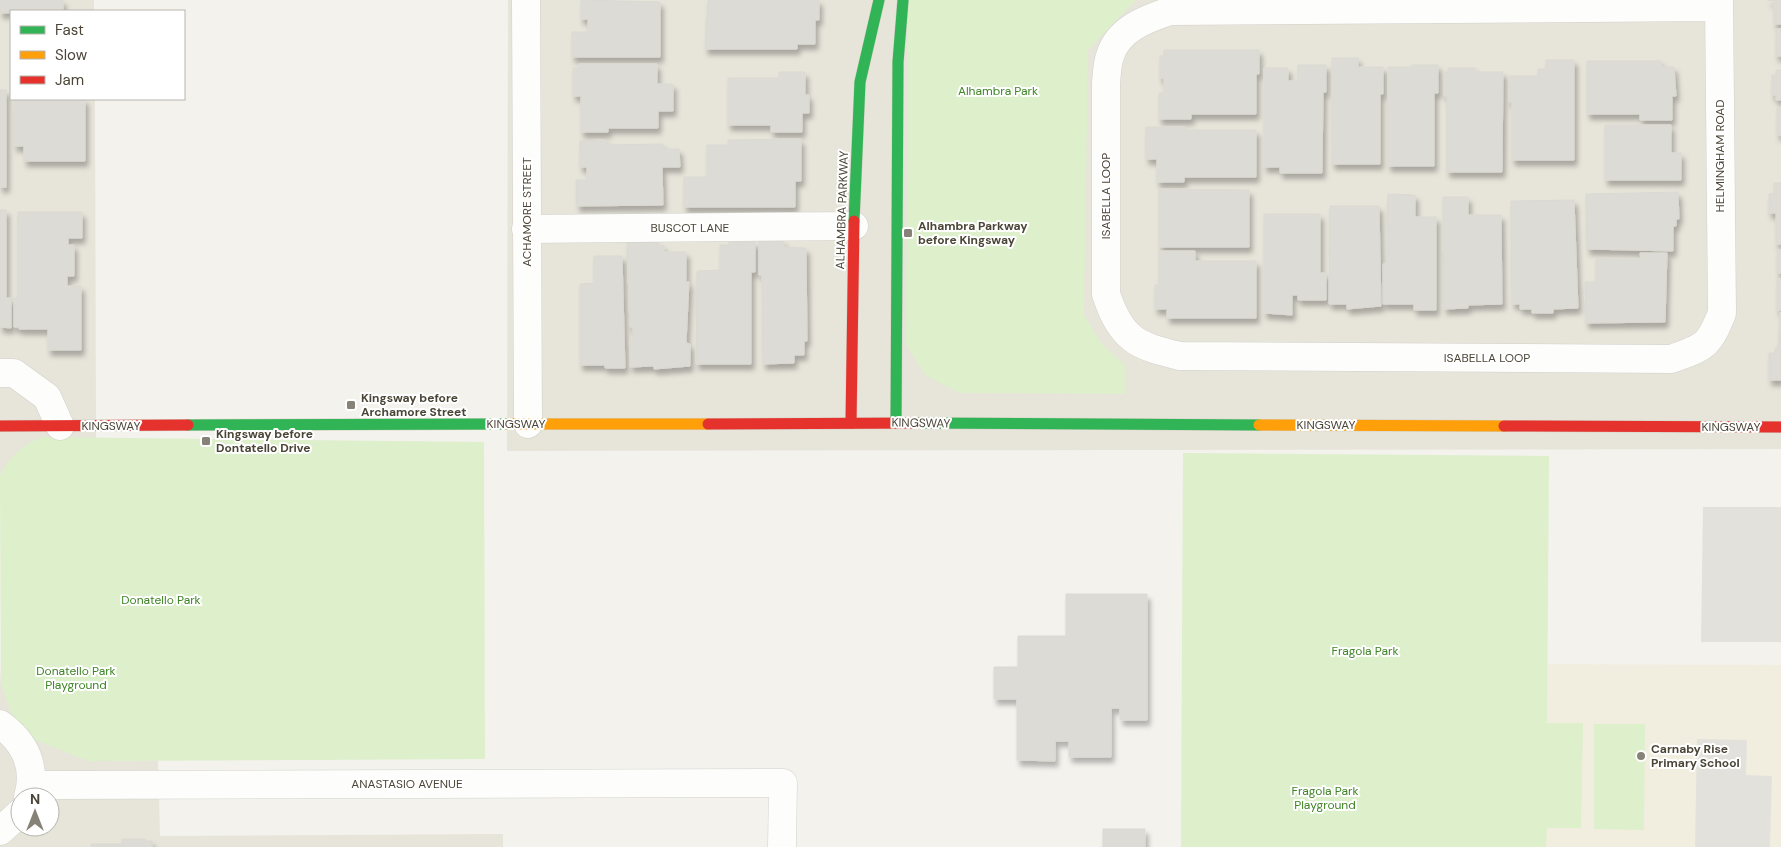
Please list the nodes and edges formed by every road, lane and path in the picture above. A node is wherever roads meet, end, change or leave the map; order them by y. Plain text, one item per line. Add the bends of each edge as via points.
1 (526, 0) edge
2 (879, 0) edge
3 (903, 0) edge
4 (1719, 3) edge
5 (854, 226) junction
6 (526, 229) junction
7 (1722, 313) joint
8 (0, 373) edge
9 (851, 423) junction
10 (896, 423) junction
11 (528, 424) junction
12 (0, 426) edge
13 (60, 426) junction
14 (1781, 428) edge
15 (0, 724) edge
16 (30, 787) edge
17 (60, 791) edge
18 (10, 822) edge
19 (0, 831) edge
20 (782, 847) edge

1 - 6 street, ACHAMORE STREET
2 - 5 street, ALHAMBRA PARKWAY via 860,82
3 - 10 street via 898,62
4 - 7 street, HELMINGHAM ROAD
4 - 7 street, ISABELLA LOOP via 1170,11 1144,20 1123,34 1110,55 1106,83 1106,294 1113,315 1126,335 1149,349 1180,356 1671,359 1695,350 1712,338
5 - 6 street, BUSCOT LANE
5 - 9 street, ALHAMBRA PARKWAY
6 - 11 street, ACHAMORE STREET
8 - 13 street via 14,373 47,397
9 - 10 street, KINGSWAY
9 - 11 street, KINGSWAY
10 - 14 street, KINGSWAY
11 - 13 street, KINGSWAY
12 - 13 street, KINGSWAY
15 - 16 street via 15,735 25,750 31,767
17 - 20 street, ANASTASIO AVENUE via 782,783
18 - 19 street

